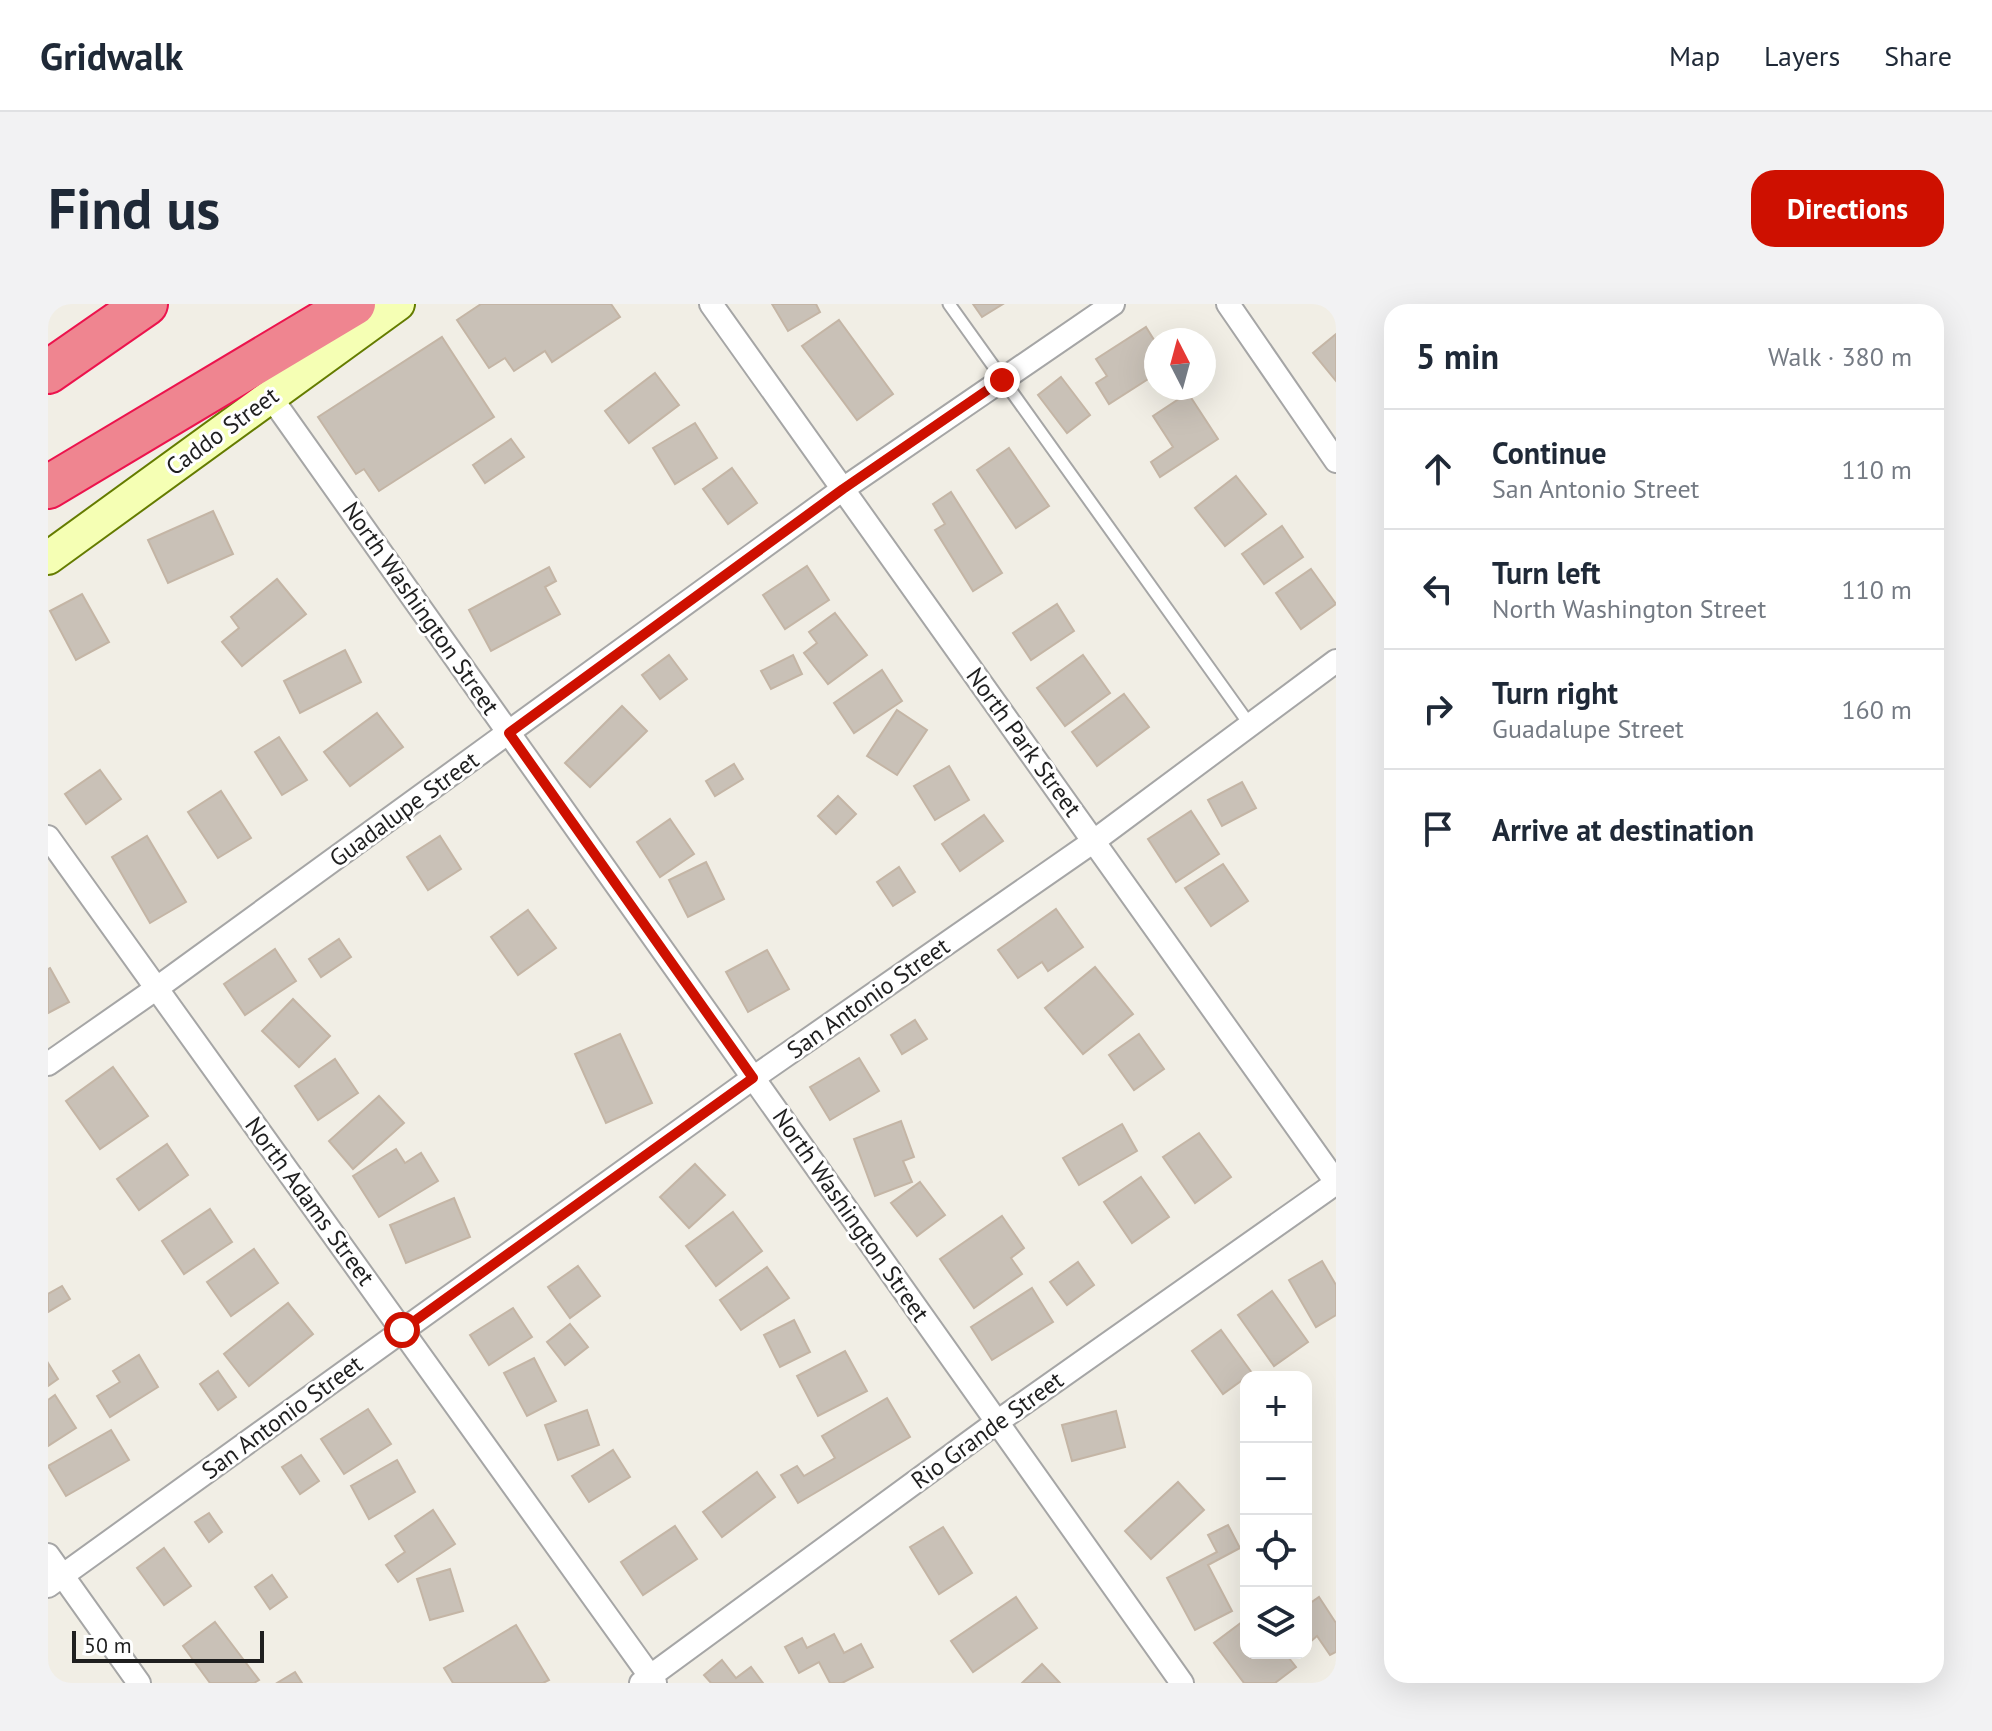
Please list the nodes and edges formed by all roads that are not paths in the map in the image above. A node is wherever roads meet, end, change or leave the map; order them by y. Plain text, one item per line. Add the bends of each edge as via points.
1 (146, 304) edge
2 (354, 304) edge
3 (398, 304) edge
4 (711, 304) edge
5 (949, 304) edge
6 (1113, 304) edge
7 (1228, 304) edge
8 (48, 372) edge
9 (1002, 380) junction
10 (270, 396) junction
11 (1336, 461) edge
12 (48, 487) edge
13 (843, 489) junction
14 (48, 558) edge
15 (1336, 661) edge
16 (1250, 725) junction
17 (509, 733) junction
18 (48, 837) edge
19 (1094, 841) junction
20 (157, 988) junction
21 (48, 1064) edge
22 (753, 1078) junction
23 (1336, 1182) edge
24 (402, 1330) junction
25 (997, 1422) junction
26 (48, 1555) edge
27 (55, 1581) edge
28 (649, 1681) edge
29 (139, 1683) edge
30 (1182, 1683) edge

1 - 8 highway
2 - 12 highway
3 - 10 main road, Caddo Street
4 - 13 street, North Park Street
5 - 9 lane
6 - 9 street, Guadalupe Street
7 - 11 street
9 - 13 street, Guadalupe Street
9 - 16 lane
10 - 14 main road, Caddo Street
10 - 17 street, North Washington Street
13 - 17 street, Guadalupe Street
13 - 19 street, North Park Street
15 - 16 street, San Antonio Street
16 - 19 street, San Antonio Street
17 - 20 street, Guadalupe Street
17 - 22 street, North Washington Street
18 - 20 street, North Adams Street
19 - 22 street, San Antonio Street
19 - 23 street, North Park Street
20 - 21 street, Guadalupe Street
20 - 24 street, North Adams Street
22 - 24 street, San Antonio Street
22 - 25 street, North Washington Street
23 - 25 street, Rio Grande Street
24 - 27 street, San Antonio Street
24 - 28 street, North Adams Street
25 - 28 street, Rio Grande Street
25 - 30 street, North Washington Street
26 - 27 street
27 - 29 street

